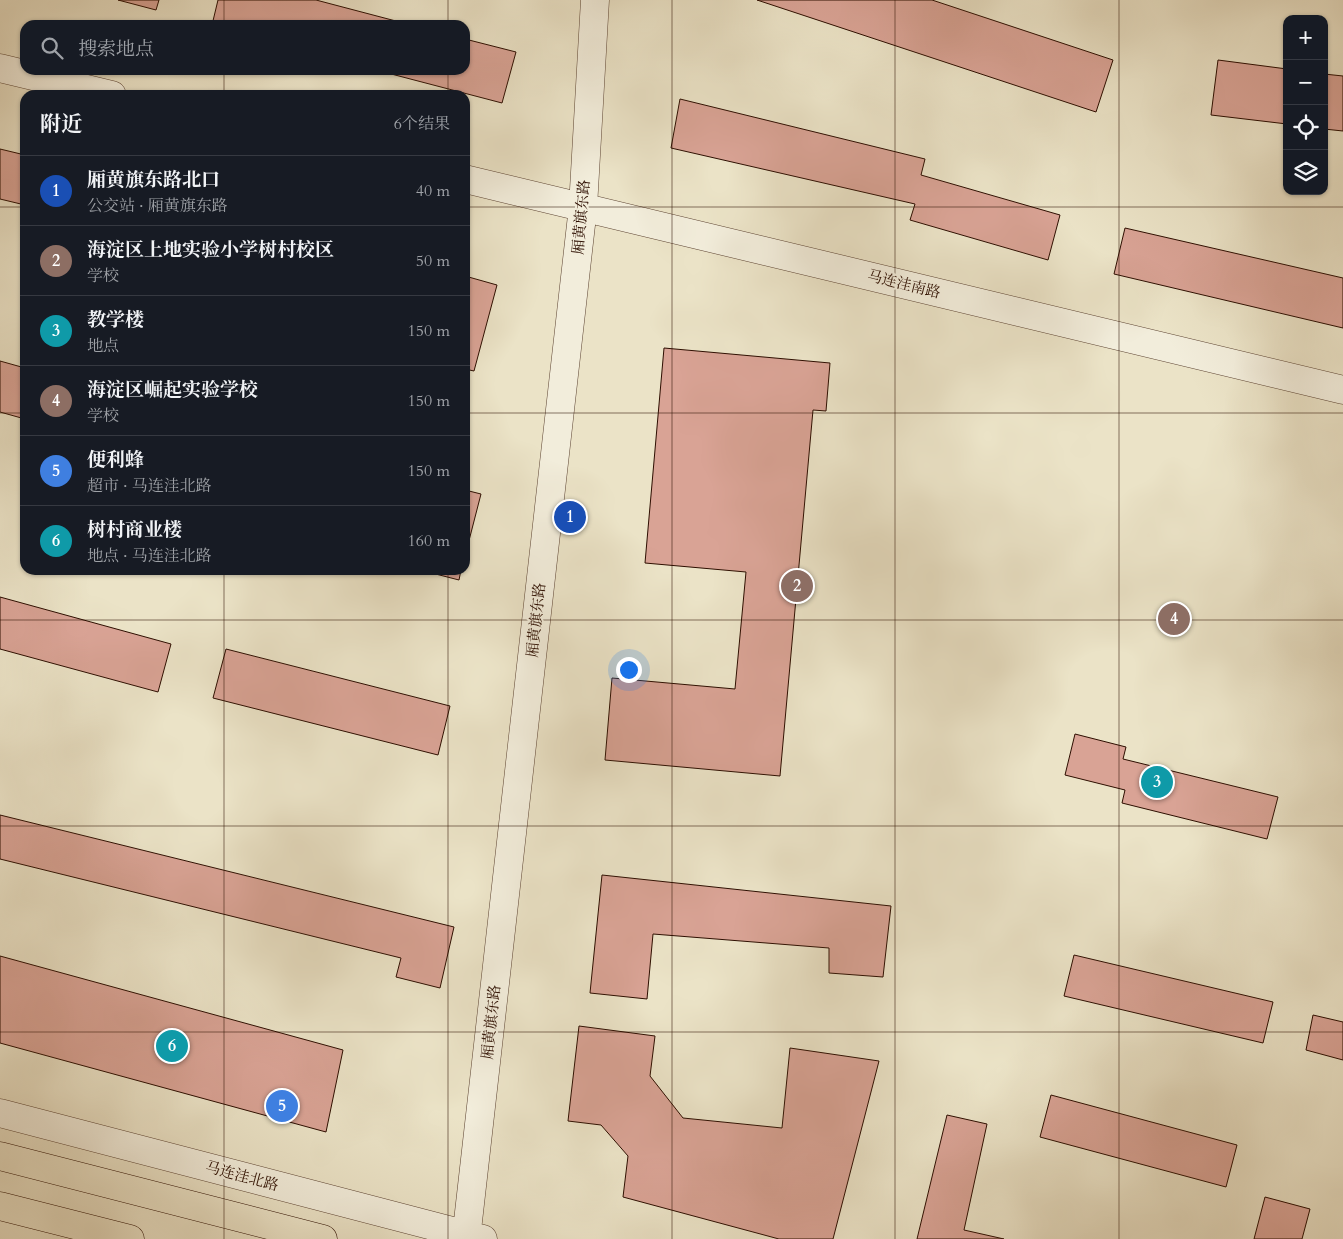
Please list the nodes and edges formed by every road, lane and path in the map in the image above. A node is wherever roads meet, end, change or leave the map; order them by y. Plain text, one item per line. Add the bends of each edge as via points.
1 (595, 0) edge
2 (0, 68) edge
3 (20, 73) edge
4 (29, 75) edge
5 (91, 90) edge
6 (470, 180) edge
7 (583, 207) junction
8 (1343, 390) edge
9 (0, 1114) edge
10 (0, 1156) edge
11 (0, 1206) edge
12 (473, 1237) edge
13 (130, 1239) edge
14 (322, 1239) edge

1 - 7 street, 厢黄旗东路
2 - 3 street
4 - 5 street
6 - 7 street, 马连洼南路
7 - 8 street, 马连洼南路
7 - 12 street, 厢黄旗东路
9 - 12 street, 马连洼北路
10 - 14 main road
11 - 13 main road

